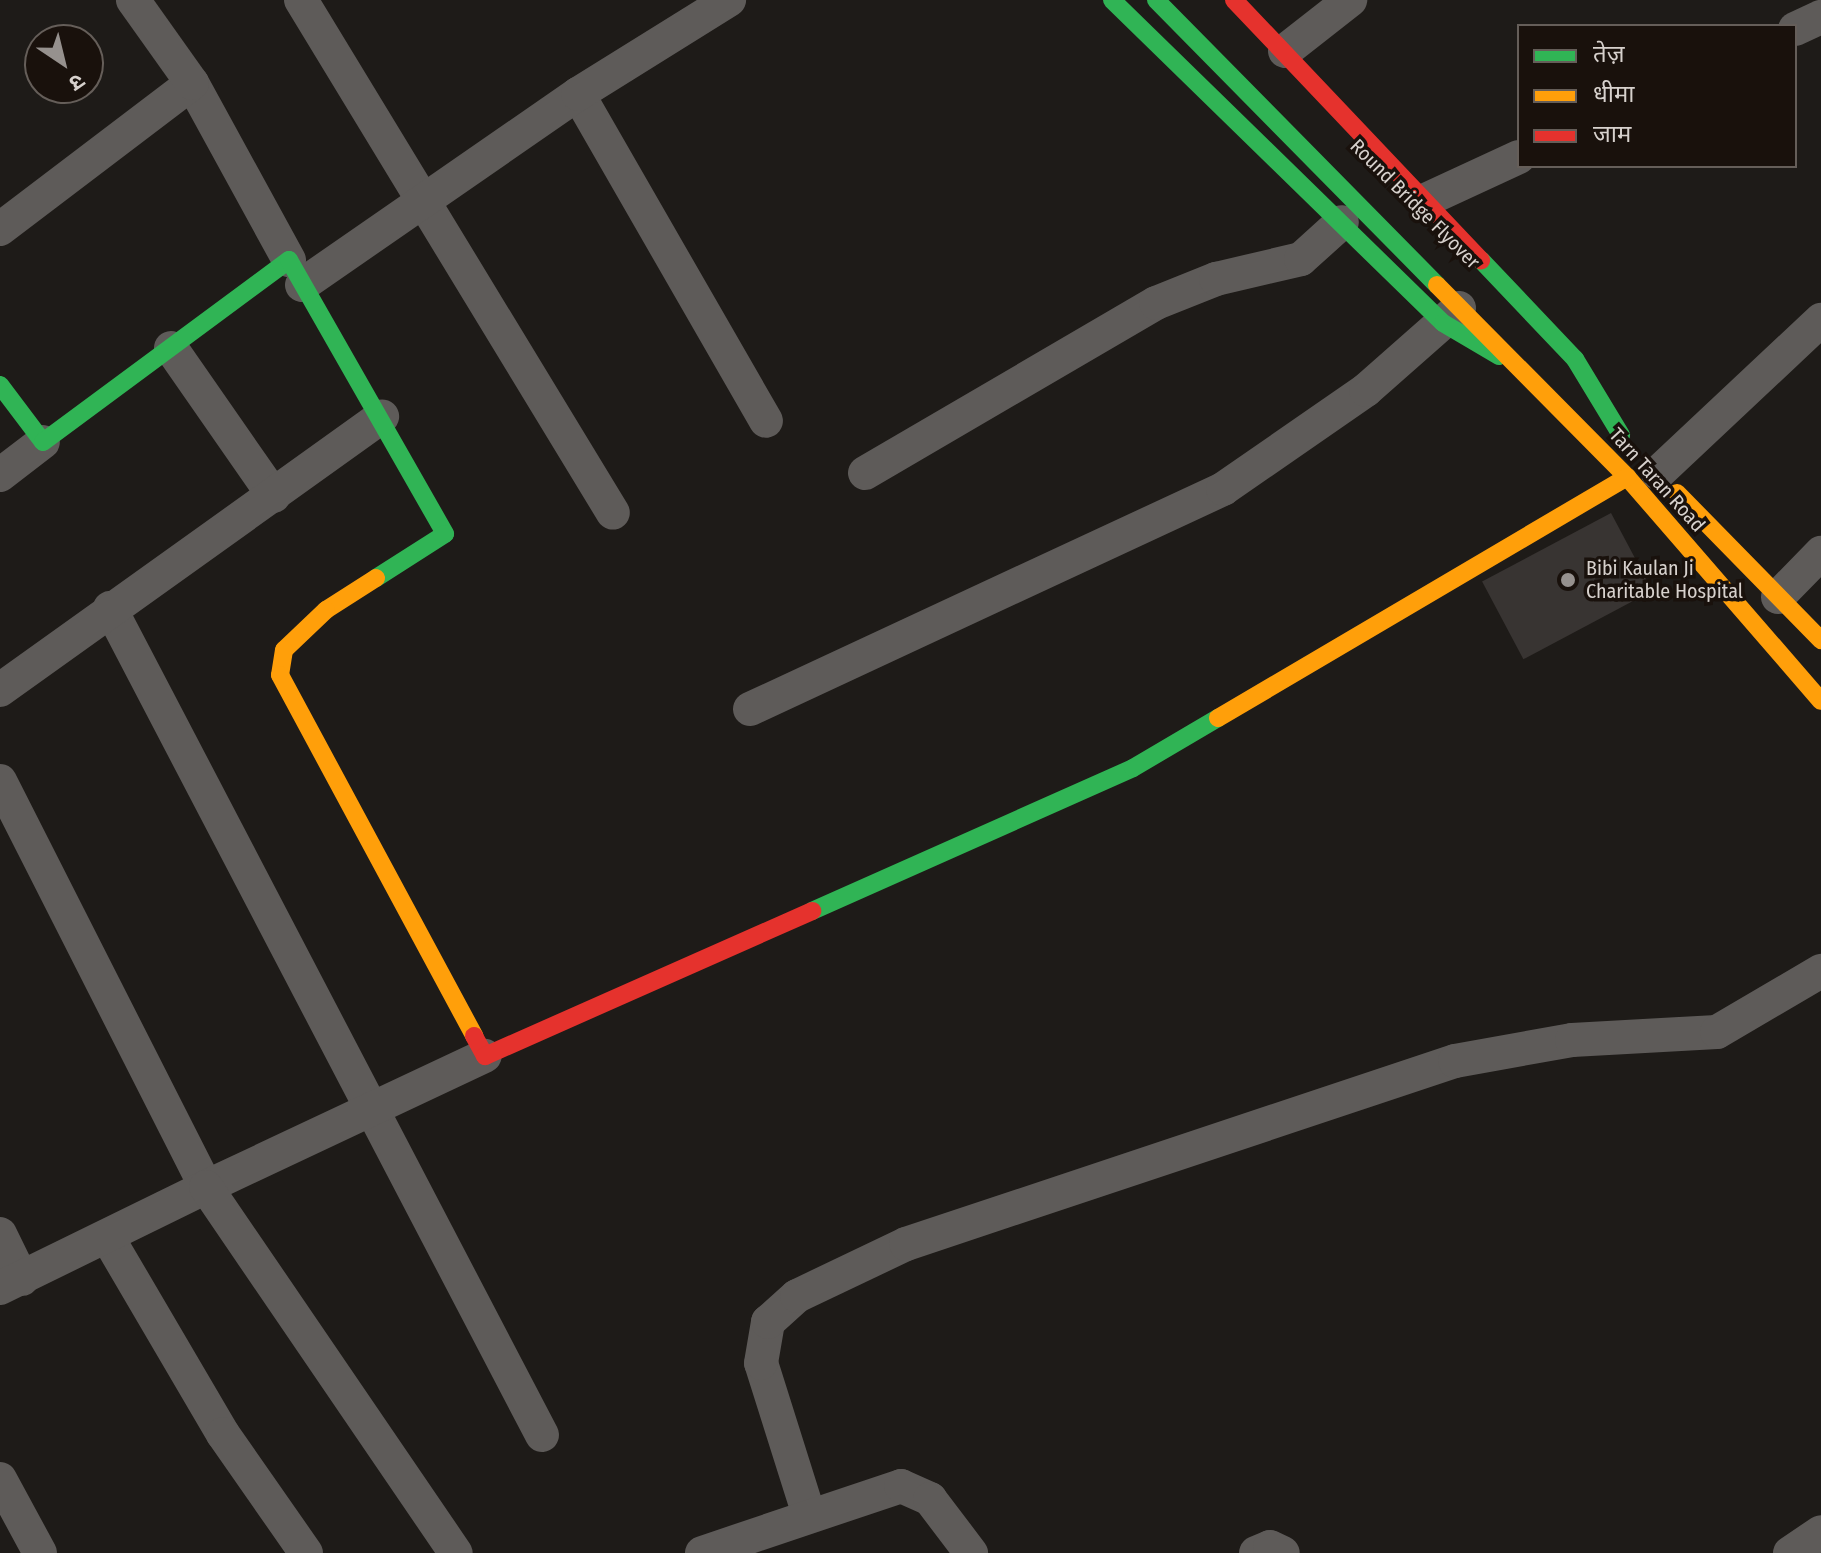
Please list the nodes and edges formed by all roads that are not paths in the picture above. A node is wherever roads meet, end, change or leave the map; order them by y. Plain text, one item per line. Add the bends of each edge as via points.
1 (133, 0) edge
2 (301, 0) edge
3 (729, 0) edge
4 (1112, 0) edge
5 (1156, 0) edge
6 (1182, 0) edge
7 (1234, 0) edge
8 (1350, 0) edge
9 (1821, 17) edge
10 (1797, 28) edge
11 (1285, 51) junction
12 (192, 83) junction
13 (578, 94) junction
14 (1517, 158) edge
15 (424, 198) junction
16 (1428, 199) junction
17 (1342, 222) junction
18 (0, 229) edge
19 (295, 272) junction
20 (1452, 315) junction
21 (1821, 320) edge
22 (1519, 336) dead end
23 (171, 348) junction
24 (1519, 365) joint
25 (1564, 380) dead end
26 (0, 385) edge
27 (382, 417) junction
28 (766, 421) dead end
29 (1621, 435) junction
30 (43, 442) junction
31 (865, 473) dead end
32 (0, 475) edge
33 (1643, 475) junction
34 (274, 496) junction
35 (613, 513) dead end
36 (1821, 553) edge
37 (1778, 597) junction
38 (110, 608) junction
39 (1821, 640) edge
40 (0, 690) edge
41 (1821, 701) edge
42 (750, 709) dead end
43 (0, 781) edge
44 (1821, 971) edge
45 (485, 1056) junction
46 (375, 1111) junction
47 (206, 1187) junction
48 (0, 1234) edge
49 (108, 1238) junction
50 (11, 1284) edge
51 (542, 1435) dead end
52 (0, 1479) edge
53 (809, 1515) junction
54 (1821, 1532) edge
55 (40, 1553) edge
56 (306, 1553) edge
57 (456, 1553) edge
58 (702, 1553) edge
59 (971, 1553) edge
60 (1256, 1553) edge
61 (1283, 1553) edge
62 (1790, 1553) edge

1 - 12 street
2 - 15 street
3 - 13 street
4 - 17 street
5 - 20 street, Round Bridge Flyover
6 - 22 street, Round Bridge Flyover
7 - 11 street
8 - 11 street
9 - 10 street
11 - 16 street
12 - 18 street
12 - 19 street
13 - 15 street
13 - 28 street
14 - 16 street
15 - 19 street
15 - 35 street
16 - 29 street via 1575,359
17 - 20 street
17 - 31 street via 1301,259 1216,279 1156,303
19 - 23 street
19 - 27 street
20 - 24 street, Round Bridge Flyover
20 - 42 street via 1366,390 1223,489
21 - 33 street
23 - 30 street
23 - 34 street
24 - 33 street, Tarn Taran Road
25 - 29 street
26 - 30 street
27 - 34 street
27 - 45 street via 445,534 326,610 284,650 280,675
29 - 33 street, Tarn Taran Road
30 - 32 street
33 - 37 street, Tarn Taran Road
33 - 41 street, Tarn Taran Road
33 - 45 street via 1133,768
34 - 38 street
36 - 37 street
37 - 39 street, Tarn Taran Road
38 - 40 street
38 - 46 street
43 - 47 street
44 - 53 street via 1717,1032 1572,1040 1455,1061 906,1244 797,1296 768,1322 761,1363
45 - 46 street
46 - 47 street
46 - 51 street
47 - 49 street
47 - 57 street
48 - 50 street
49 - 50 street
49 - 56 street via 223,1434
52 - 55 street
53 - 58 street
53 - 59 street via 916,1488
54 - 62 street
60 - 61 street via 1270,1547

